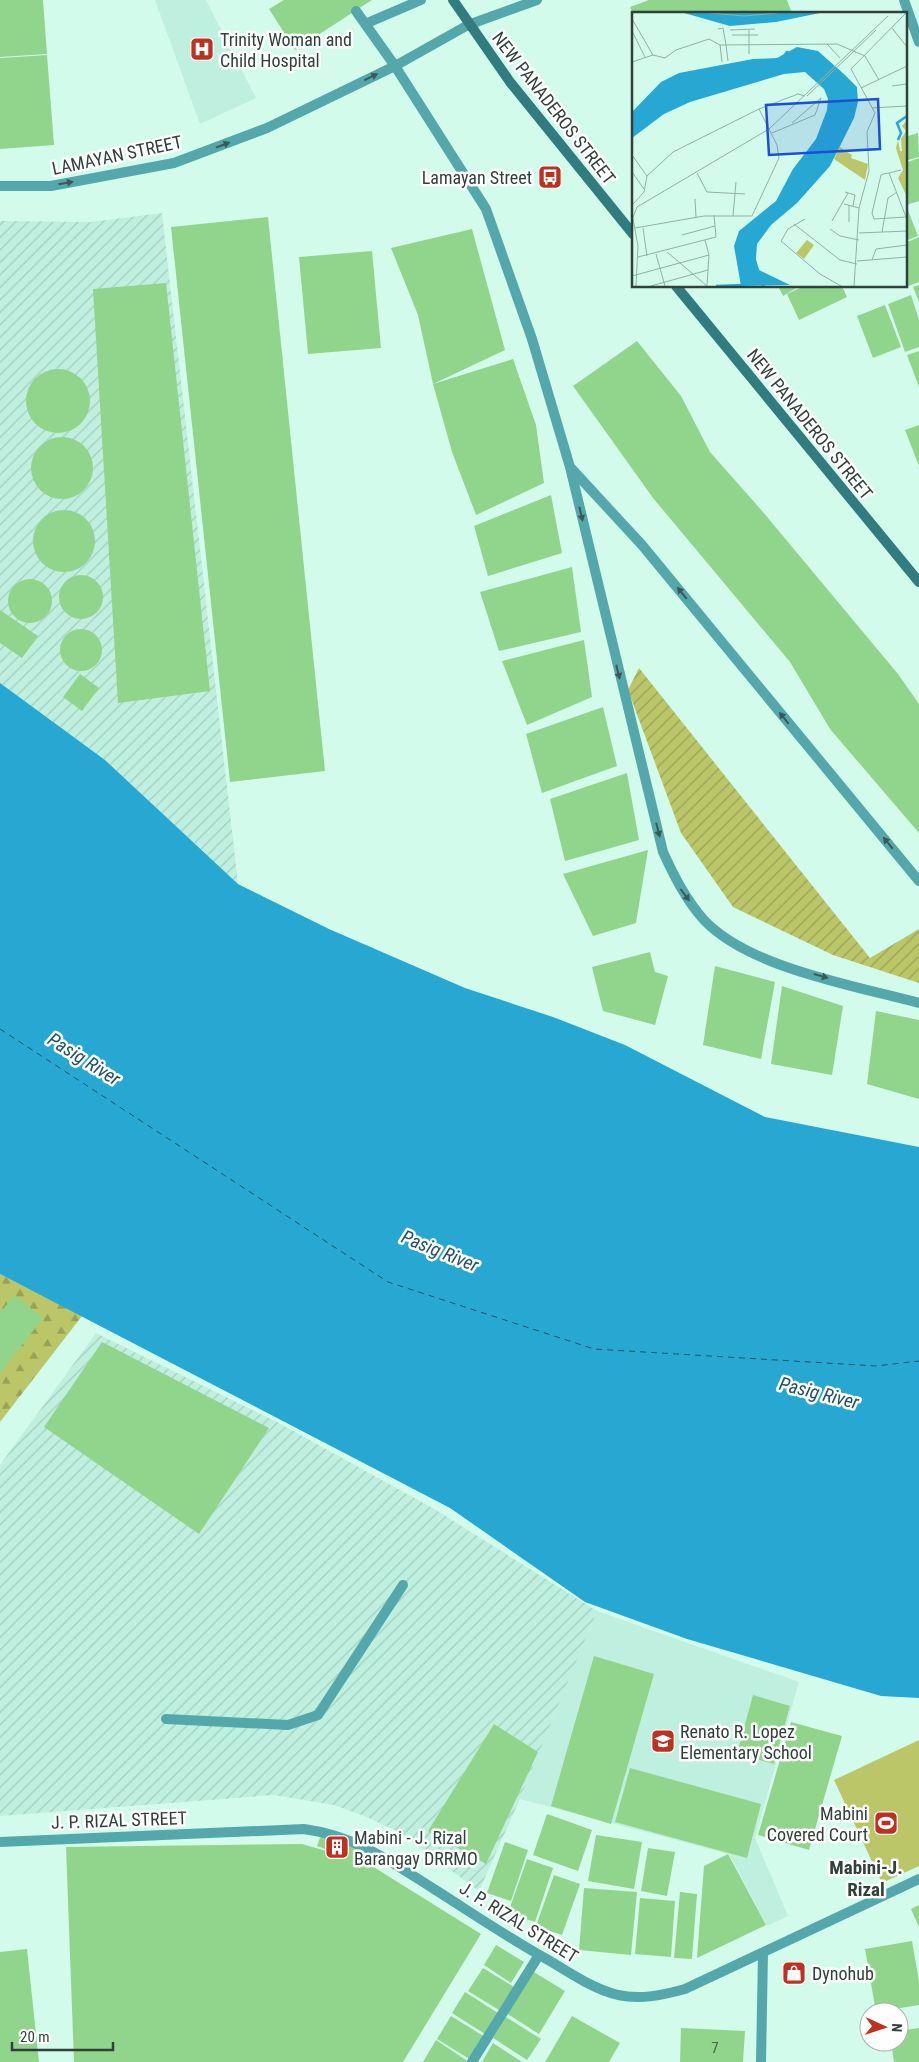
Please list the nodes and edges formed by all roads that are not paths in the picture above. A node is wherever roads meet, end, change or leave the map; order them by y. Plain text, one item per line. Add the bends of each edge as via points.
1 (421, 0) edge
2 (453, 0) edge
3 (537, 0) edge
4 (904, 0) edge
5 (356, 10) dead end
6 (366, 24) junction
7 (468, 25) junction
8 (919, 42) edge
9 (395, 66) junction
10 (0, 186) edge
11 (632, 233) edge
12 (678, 288) edge
13 (570, 466) junction
14 (919, 582) edge
15 (919, 881) edge
16 (919, 1003) edge
17 (404, 1585) dead end
18 (166, 1719) dead end
19 (0, 1842) edge
20 (919, 1879) edge
21 (763, 1953) junction
22 (539, 1955) junction
23 (472, 2062) edge
24 (761, 2062) edge

1 - 6 street
2 - 7 main road, NEW PANADEROS STREET
3 - 7 street, LAMAYAN STREET
4 - 8 street
5 - 6 street
6 - 9 street
7 - 9 street, LAMAYAN STREET
7 - 11 main road, NEW PANADEROS STREET
10 -> 9 street, LAMAYAN STREET via 51,186 174,163 267,128
9 - 13 street via 486,209 532,339
12 - 14 main road, NEW PANADEROS STREET
15 -> 13 street via 642,545
13 -> 16 street via 663,852 680,889 705,921 737,946 783,965
17 - 18 street via 318,1715 288,1725
19 - 22 street, J. P. RIZAL STREET via 304,1829 330,1832 354,1840 394,1863
20 - 21 street, J. P. RIZAL STREET
21 - 22 street, J. P. RIZAL STREET via 686,1989 658,1997 618,1995 581,1980
21 - 24 street
22 - 23 street

